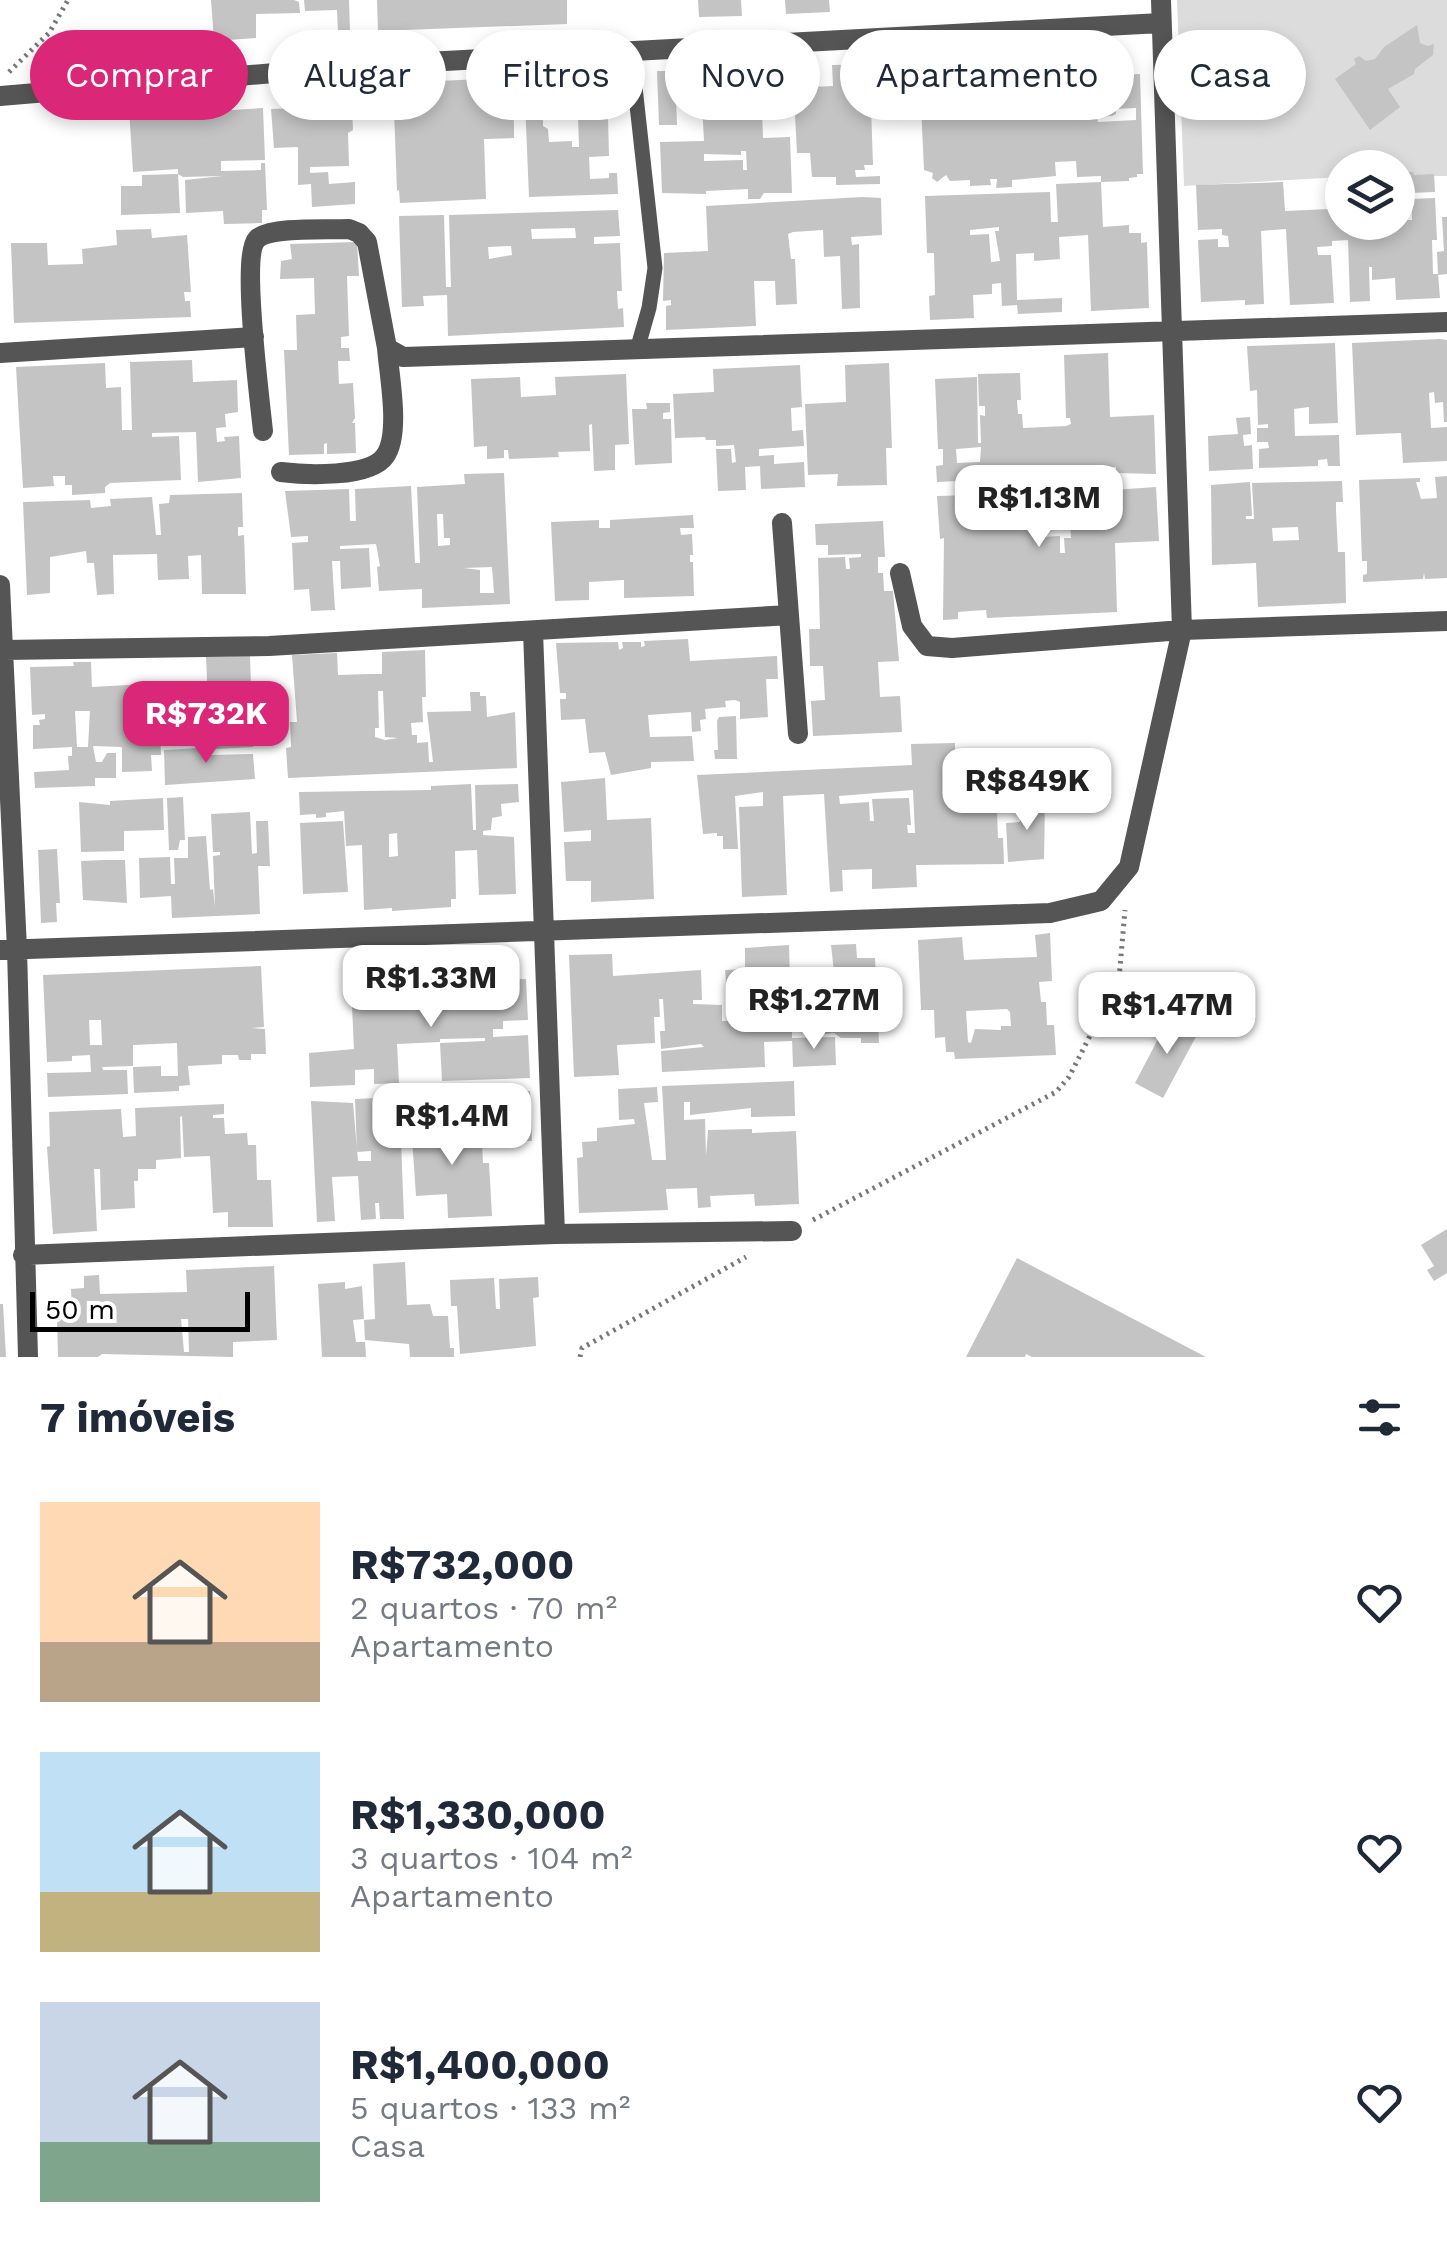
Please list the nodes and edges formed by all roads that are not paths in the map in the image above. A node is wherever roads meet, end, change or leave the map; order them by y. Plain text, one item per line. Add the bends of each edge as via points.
1 (1161, 0) edge
2 (1162, 22) junction
3 (645, 50) edge
4 (466, 60) edge
5 (0, 96) edge
6 (639, 120) edge
7 (1447, 322) edge
8 (1171, 333) junction
9 (254, 337) junction
10 (387, 348) junction
11 (637, 350) junction
12 (0, 353) edge
13 (264, 431) dead end
14 (281, 472) dead end
15 (782, 523) dead end
16 (900, 572) dead end
17 (0, 585) edge
18 (789, 615) junction
19 (1447, 621) edge
20 (1182, 630) junction
21 (533, 631) junction
22 (4, 650) junction
23 (798, 734) dead end
24 (542, 928) junction
25 (8, 949) edge
26 (792, 1231) road end
27 (555, 1234) junction
28 (22, 1254) junction
29 (28, 1357) edge

1 - 2 street
2 - 3 street
2 - 8 street
4 - 5 street
6 - 11 lane via 655,268
7 - 8 street
8 - 11 street
8 - 20 street
9 - 10 street via 250,252 258,238 349,229 368,242
9 - 12 street
9 - 13 street
10 - 11 street via 403,357
10 - 14 street via 392,440 385,457 354,471
15 - 18 street
16 - 20 street via 912,626 926,646
17 - 22 street
18 - 21 street
18 - 23 street
19 - 20 street
20 - 24 street via 1129,868 1101,901 1050,913
21 - 22 street via 269,646
21 - 24 street
22 - 25 street
24 - 25 street
24 - 27 street
25 - 28 street
26 - 27 street
27 - 28 street
28 - 29 street

